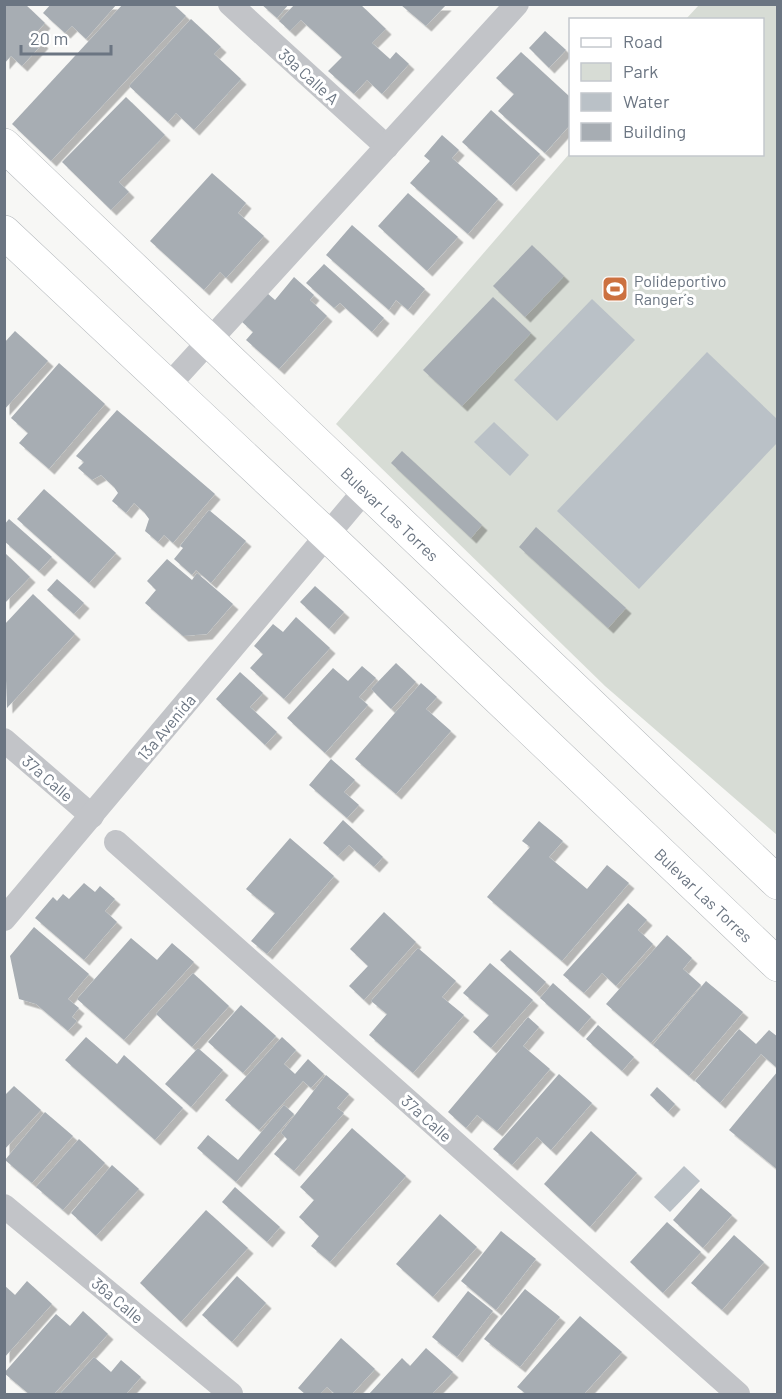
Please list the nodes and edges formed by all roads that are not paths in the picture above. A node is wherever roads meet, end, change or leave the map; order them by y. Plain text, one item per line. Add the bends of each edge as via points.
1 (230, 4) edge
2 (517, 4) edge
3 (4, 145) edge
4 (387, 147) junction
5 (4, 232) edge
6 (210, 341) junction
7 (168, 386) junction
8 (366, 489) junction
9 (328, 536) junction
10 (4, 740) edge
11 (92, 816) junction
12 (116, 842) dead end
13 (777, 883) edge
14 (4, 919) edge
15 (777, 965) edge
16 (4, 1206) edge
17 (231, 1395) edge
18 (738, 1395) edge

1 - 4 street, 39a Calle A
2 - 4 street
3 - 6 street, Bulevar Las Torres
4 - 6 street
5 - 7 street, Bulevar Las Torres
6 - 7 street
6 - 8 street, Bulevar Las Torres
7 - 9 street, Bulevar Las Torres
8 - 9 street, 13a Avenida
8 - 13 street, Bulevar Las Torres
9 - 11 street, 13a Avenida
9 - 15 street, Bulevar Las Torres
10 - 11 street, 37a Calle
11 - 14 street, 13a Avenida
12 - 18 street, 37a Calle
16 - 17 street, 36a Calle

